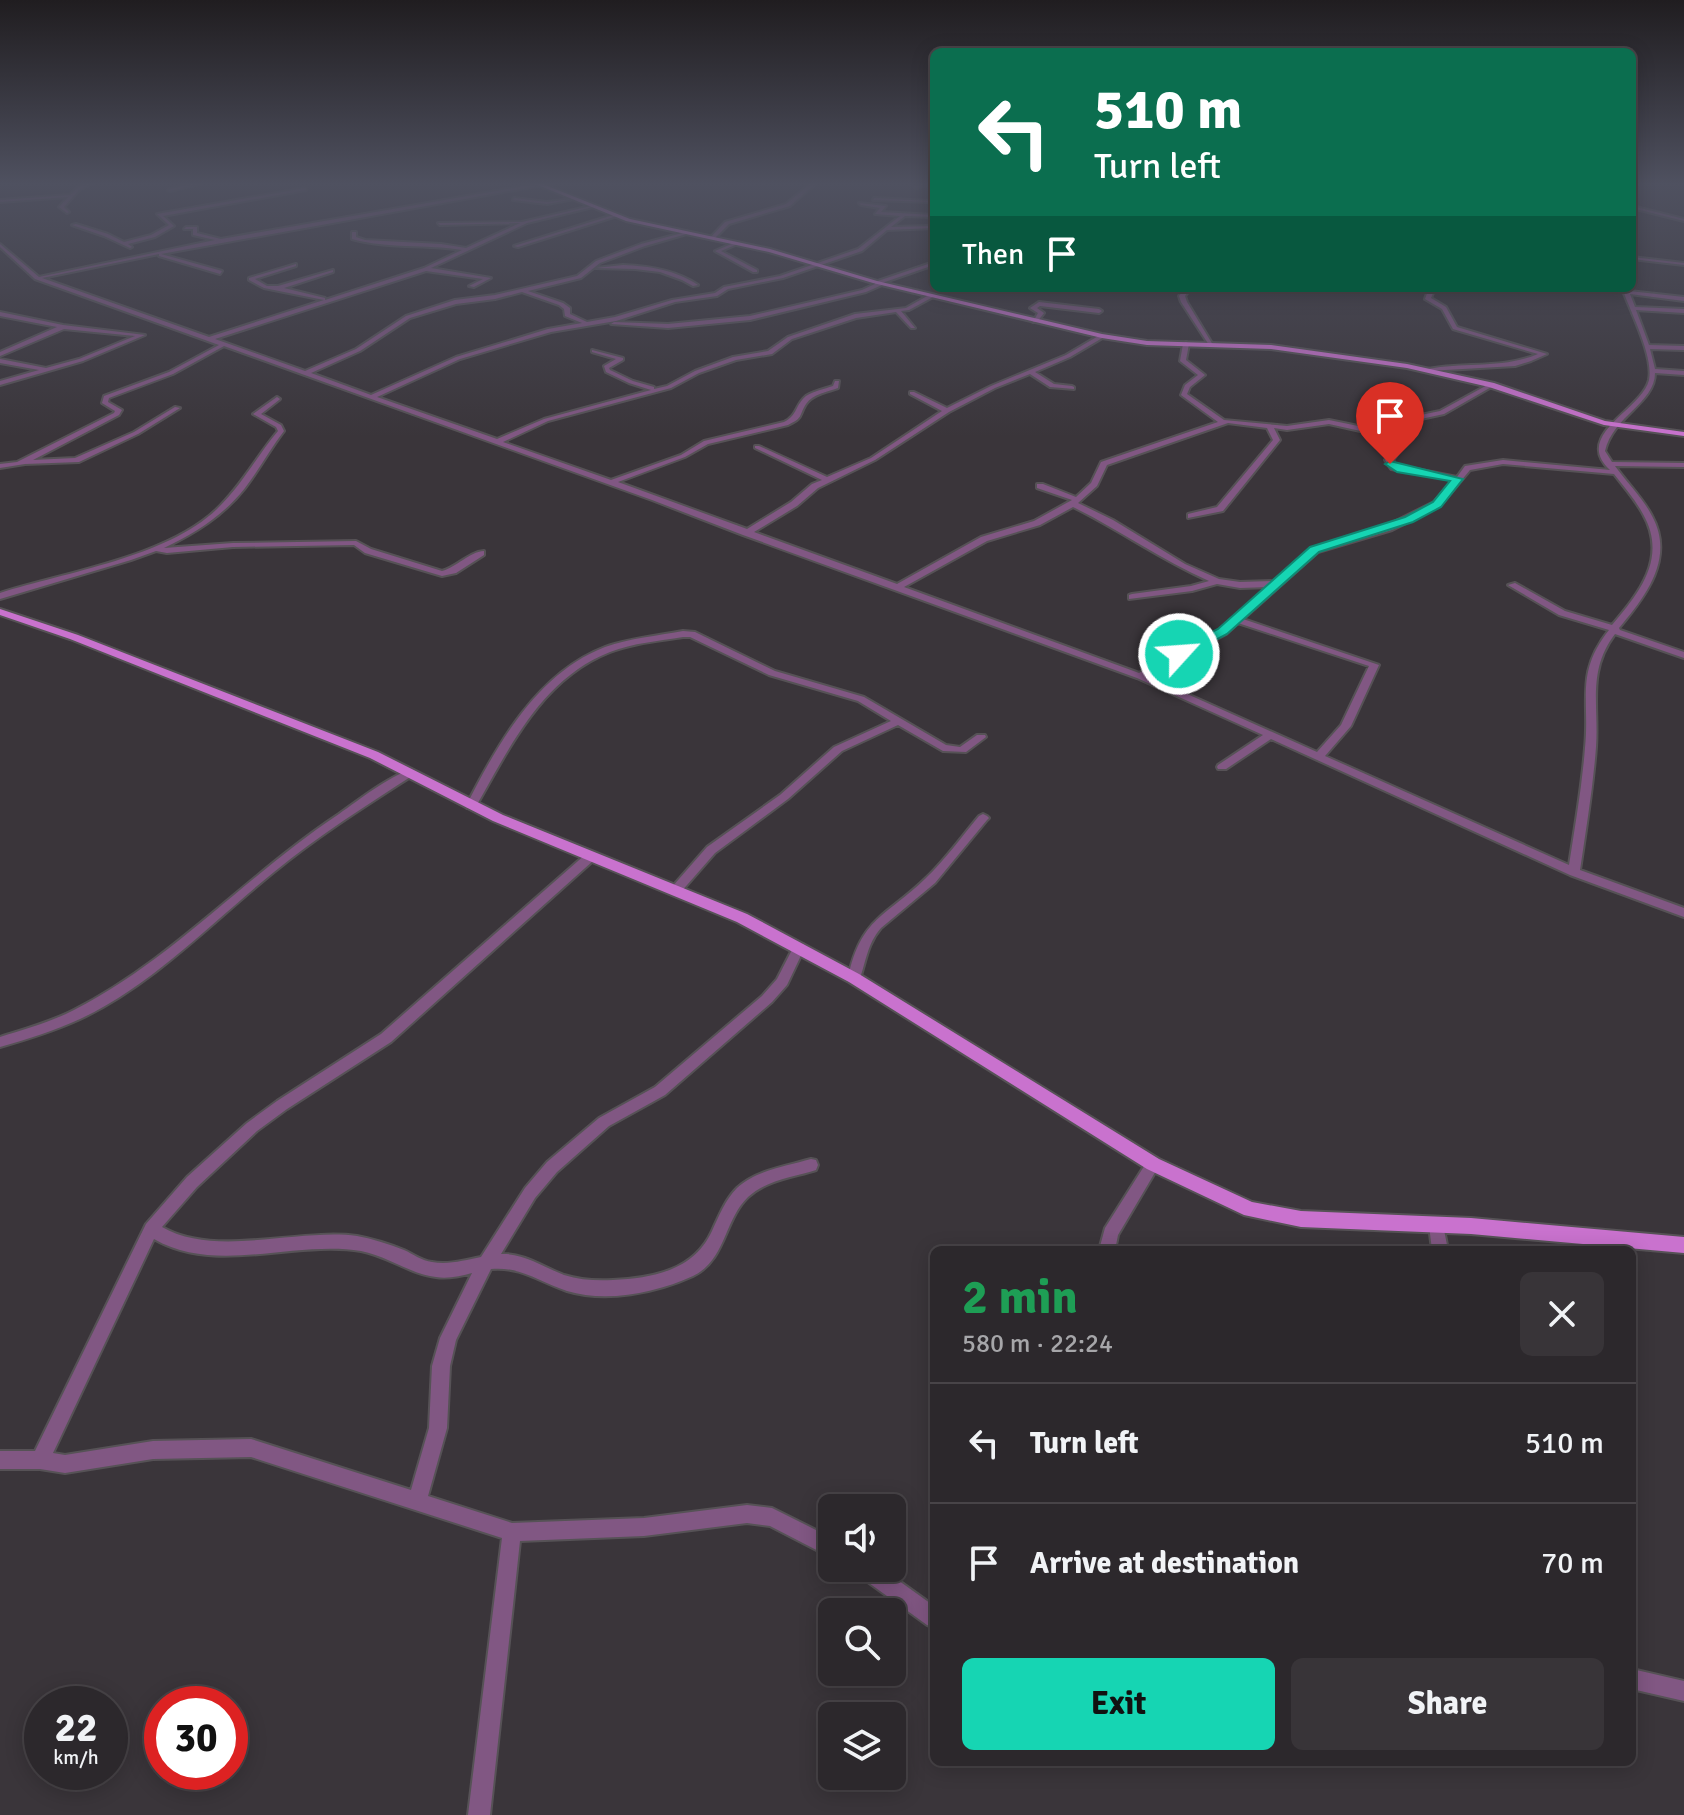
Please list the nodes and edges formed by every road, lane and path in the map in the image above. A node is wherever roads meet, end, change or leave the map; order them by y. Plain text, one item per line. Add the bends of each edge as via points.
1 (25, 268) edge
2 (87, 268) edge
3 (206, 268) edge
4 (285, 268) edge
5 (429, 268) edge
6 (589, 268) joint
7 (596, 268) edge
8 (641, 268) edge
9 (749, 268) edge
10 (804, 268) edge
11 (826, 268) edge
12 (921, 268) edge
13 (426, 269) junction
14 (331, 271) dead end
15 (755, 271) dead end
16 (220, 272) dead end
17 (37, 278) junction
18 (878, 283) junction
19 (695, 285) dead end
20 (472, 286) dead end
21 (278, 288) junction
22 (520, 290) junction
23 (1184, 292) edge
24 (1431, 292) edge
25 (1627, 292) edge
26 (1636, 292) edge
27 (931, 296) junction
28 (326, 299) junction
29 (1684, 299) edge
30 (1631, 308) junction
31 (898, 311) junction
32 (1099, 311) dead end
33 (1684, 311) edge
34 (0, 314) edge
35 (1035, 321) junction
36 (591, 322) junction
37 (571, 326) junction
38 (63, 327) junction
39 (913, 327) dead end
40 (1102, 336) junction
41 (210, 339) junction
42 (224, 344) junction
43 (1186, 344) junction
44 (1211, 344) junction
45 (1646, 347) junction
46 (1684, 348) edge
47 (594, 351) dead end
48 (0, 354) edge
49 (0, 361) edge
50 (46, 369) junction
51 (1430, 370) junction
52 (1030, 371) junction
53 (1651, 371) junction
54 (307, 373) junction
55 (1684, 373) edge
56 (837, 382) dead end
57 (0, 383) edge
58 (1491, 385) junction
59 (1072, 388) dead end
60 (659, 389) junction
61 (912, 393) dead end
62 (372, 397) junction
63 (277, 399) dead end
64 (177, 408) dead end
65 (947, 411) junction
66 (1222, 422) junction
67 (1615, 425) junction
68 (1269, 426) junction
69 (1358, 429) junction
70 (1684, 434) edge
71 (497, 442) junction
72 (757, 447) dead end
73 (23, 462) junction
74 (1684, 465) edge
75 (0, 466) edge
76 (1611, 468) junction
77 (1457, 479) junction
78 (827, 480) junction
79 (610, 483) junction
80 (1040, 486) dead end
81 (1076, 502) junction
82 (1191, 516) dead end
83 (746, 533) junction
84 (155, 548) junction
85 (481, 553) dead end
86 (1217, 581) junction
87 (1275, 584) junction
88 (1512, 585) dead end
89 (897, 587) junction
90 (0, 596) edge
91 (1132, 597) dead end
92 (0, 612) edge
93 (1237, 620) junction
94 (1615, 630) junction
95 (607, 637) dead end
96 (613, 648) junction
97 (1684, 655) edge
98 (1140, 676) junction
99 (899, 721) junction
100 (1269, 736) junction
101 (981, 737) dead end
102 (1318, 757) junction
103 (1222, 767) dead end
104 (411, 772) junction
105 (471, 806) junction
106 (983, 818) dead end
107 (590, 857) junction
108 (1574, 872) junction
109 (676, 890) junction
110 (1684, 913) edge
111 (799, 947) junction
112 (854, 978) junction
113 (0, 1042) edge
114 (1153, 1164) junction
115 (811, 1165) dead end
116 (1437, 1225) junction
117 (151, 1229) junction
118 (1684, 1245) edge
119 (1108, 1246) edge
120 (1440, 1246) edge
121 (486, 1263) junction
122 (0, 1460) edge
123 (40, 1460) junction
124 (417, 1500) junction
125 (512, 1532) junction
126 (818, 1541) edge
127 (884, 1582) edge
128 (930, 1615) edge
129 (1636, 1680) edge
130 (1684, 1691) edge
131 (479, 1815) edge

1 - 17 street
2 - 17 street
3 - 16 street
4 - 21 street via 251,278
5 - 13 street
6 - 7 street
6 - 22 street via 579,277
8 - 19 street
9 - 15 street
10 - 36 street via 717,294
11 - 18 main road
12 - 18 street
13 - 20 street via 488,278
13 - 28 street
14 - 21 street
17 - 41 street
18 - 27 main road
18 - 37 street via 864,291 750,318 668,326
21 - 28 street
22 - 36 street via 563,305 573,319
22 - 54 street via 408,317 358,350
23 - 44 street via 1184,302
24 - 51 street via 1428,299 1444,308 1455,328 1544,354 1512,367
25 - 30 street
26 - 29 street
27 - 31 street
27 - 35 main road
28 - 41 street
30 - 33 street
30 - 45 street
31 - 39 street
31 - 60 street via 855,316 790,338 775,351 735,358
32 - 35 street via 1039,304 1033,308 1041,313
34 - 38 street
35 - 40 main road
36 - 37 street
37 - 62 street via 458,358
38 - 48 street
38 - 50 street via 142,335
40 - 43 main road
40 - 52 street
41 - 42 street
42 - 54 street
42 - 73 street via 171,373 106,397 105,403 119,410 117,414
43 - 44 main road
43 - 66 street via 1183,361 1202,375 1184,395
44 - 51 main road via 1292,349
45 - 46 street
45 - 53 street
47 - 60 street via 621,359 606,367 608,371
49 - 50 street
50 - 57 street
51 - 58 main road
52 - 59 street via 1052,386
52 - 65 street
53 - 55 street
53 - 67 street via 1645,393
54 - 62 street
56 - 79 street via 836,387 807,397 797,418 786,424 706,442
58 - 67 main road
58 - 69 street via 1442,413
60 - 71 street via 546,420
61 - 65 street
62 - 71 street
63 - 84 street via 256,414 281,431 239,491 203,524
64 - 73 street via 73,461
65 - 78 street via 873,459
66 - 68 street
66 - 81 street via 1104,464
67 - 70 main road
67 - 76 street via 1603,440
68 - 69 street via 1329,422
68 - 82 street via 1277,440 1243,484 1215,512
69 - 77 street via 1405,439 1389,460 1394,467
71 - 79 street
72 - 78 street
73 - 75 street
74 - 76 street
76 - 77 street via 1495,462 1468,468
76 - 94 street via 1653,525 1656,541 1649,587
77 - 87 street via 1437,504 1389,528 1315,550
78 - 83 street
79 - 83 street
80 - 81 street
81 - 86 street via 1182,566
81 - 89 street via 1037,523 984,539
83 - 89 street
84 - 85 street via 356,543 442,574
84 - 90 street
86 - 87 street
86 - 91 street
87 - 93 street
88 - 94 street via 1562,613
89 - 98 street
92 - 104 main road
93 - 98 street
93 - 102 street via 1374,665 1346,726
94 - 97 street
94 - 108 street via 1592,666 1591,746
95 - 96 street
96 - 99 street via 688,633 772,673 861,699
96 - 105 street via 584,662 551,690 500,749
98 - 100 street
99 - 101 street via 951,750 962,750
99 - 109 street via 827,758 718,844
100 - 102 street
100 - 103 street
102 - 108 street
104 - 105 main road
104 - 113 street via 315,833 130,985 59,1024
105 - 107 main road
106 - 112 street via 923,888 874,927 858,955
107 - 109 main road
107 - 117 street via 386,1038 252,1127
108 - 110 street
109 - 111 main road
111 - 112 main road
111 - 121 street via 782,982 748,1016 660,1091 604,1122 552,1167
112 - 114 main road
114 - 116 main road via 1250,1209 1301,1219
114 - 119 street
115 - 121 street via 743,1192 705,1258 692,1269 621,1286 592,1287 570,1284 526,1263
116 - 118 main road
116 - 120 street
117 - 121 street via 175,1242 221,1247 342,1242 432,1270
117 - 123 street
121 - 124 street via 448,1338 438,1428
122 - 123 street
123 - 124 street via 65,1464 153,1450 251,1448
124 - 125 street
125 - 126 street via 644,1527 747,1514 772,1517
125 - 131 street
127 - 128 street
129 - 130 street

